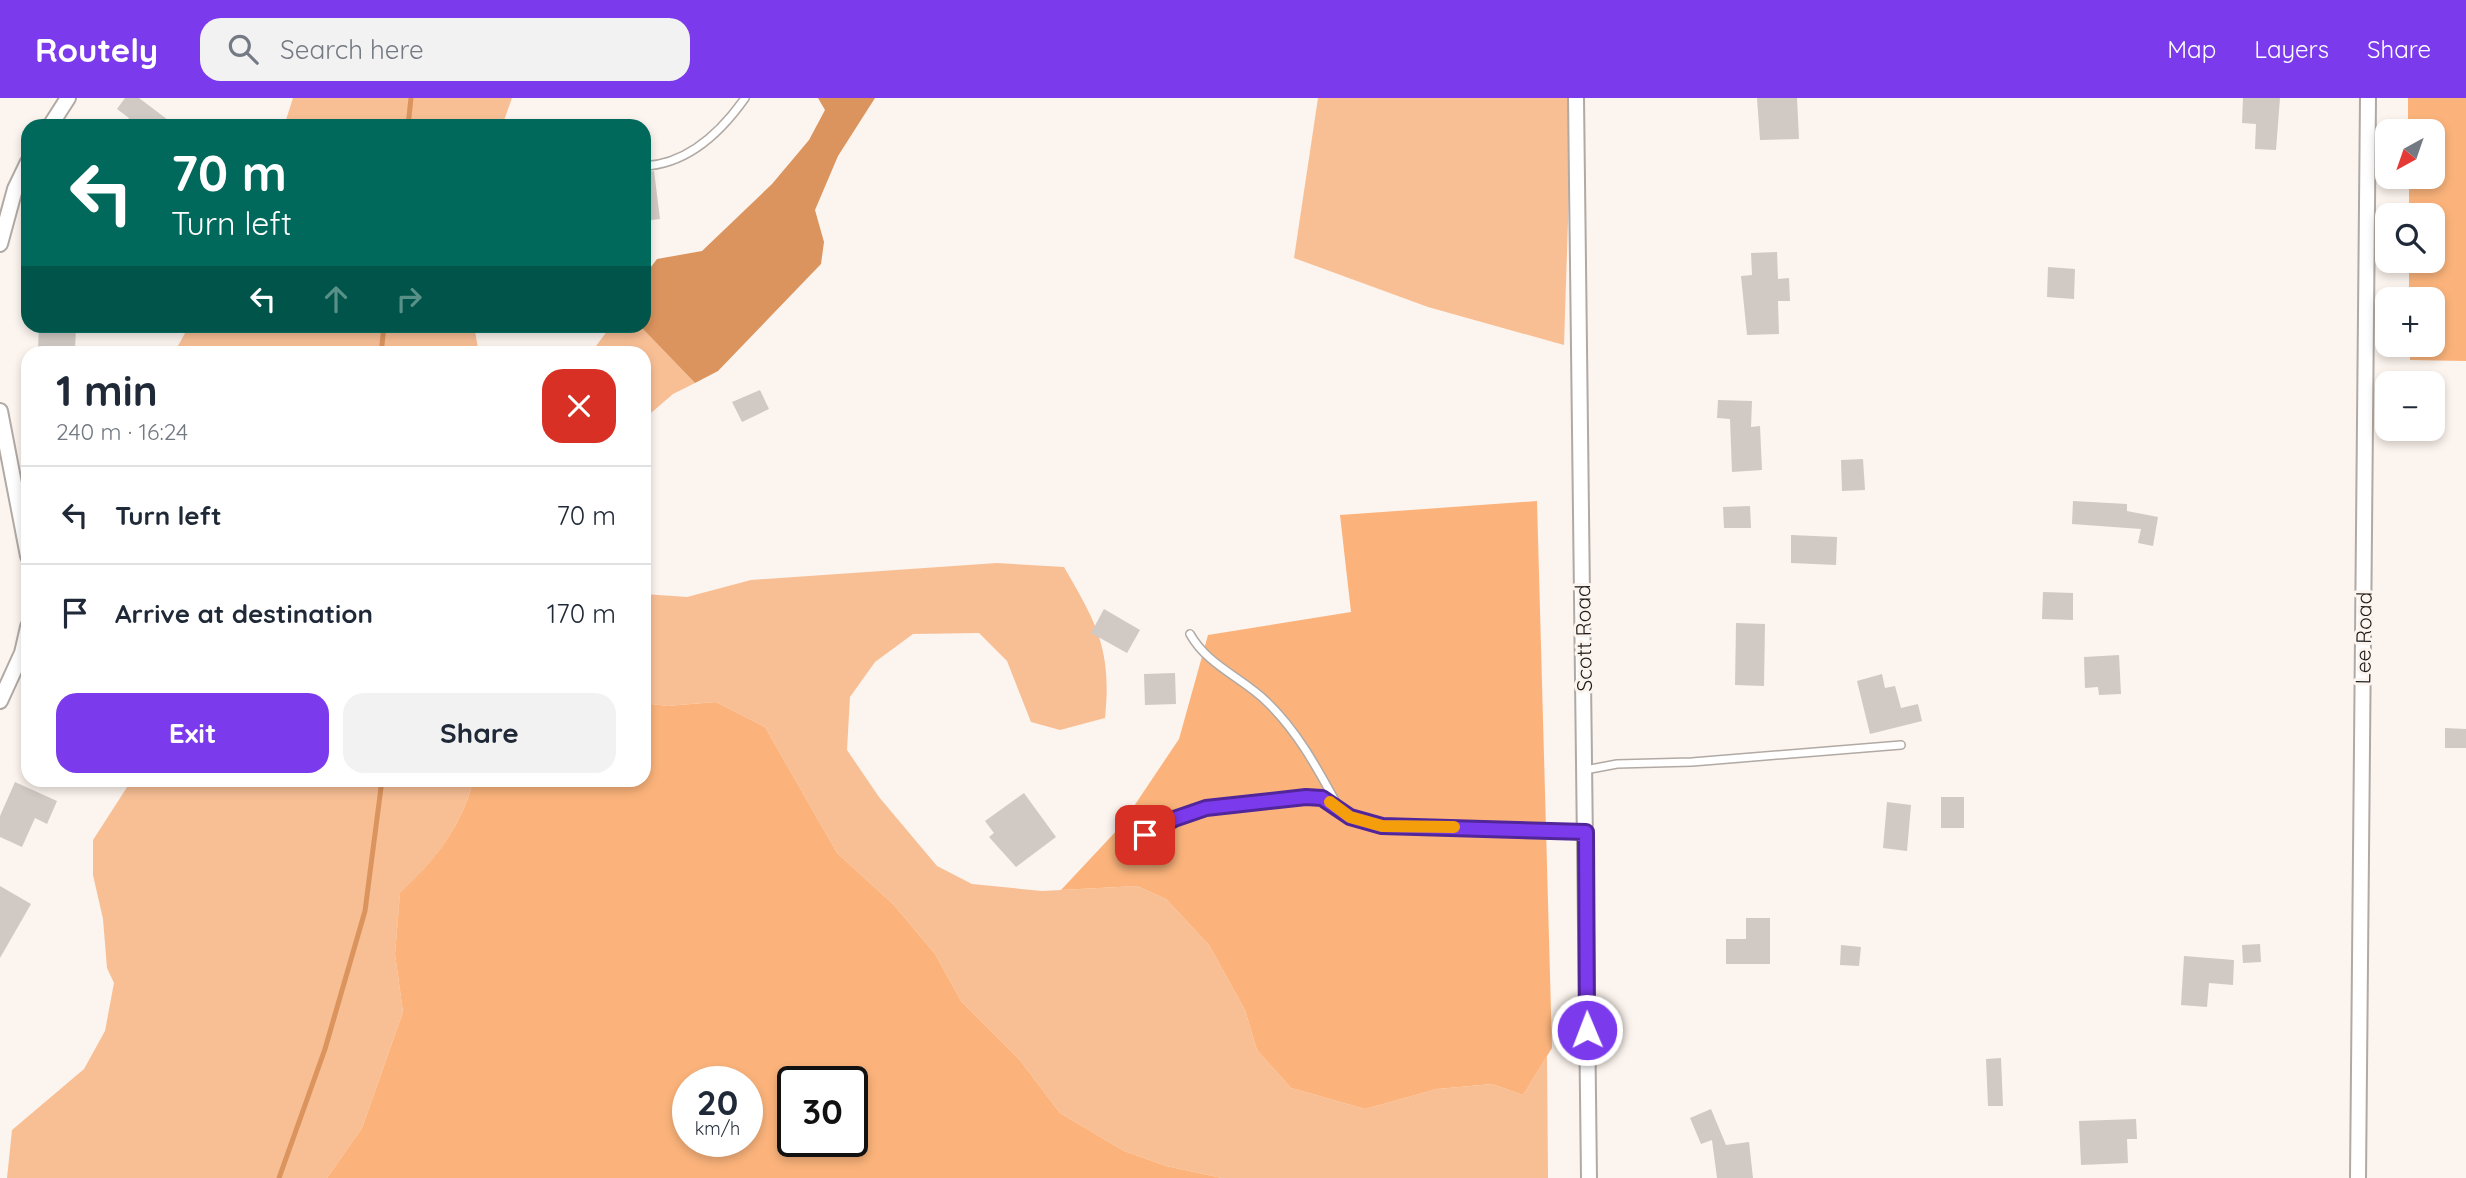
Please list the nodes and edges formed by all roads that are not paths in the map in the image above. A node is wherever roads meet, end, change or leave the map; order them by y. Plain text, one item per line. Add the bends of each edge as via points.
1 (68, 98) edge
2 (745, 98) edge
3 (1576, 98) edge
4 (2368, 98) edge
5 (54, 119) edge
6 (651, 165) edge
7 (21, 178) edge
8 (0, 244) edge
9 (0, 411) edge
10 (21, 520) edge
11 (1190, 634) dead end
12 (21, 655) edge
13 (0, 701) edge
14 (1901, 745) dead end
15 (1585, 770) junction
16 (1339, 807) junction
17 (1586, 832) junction
18 (1145, 835) dead end
19 (1589, 1178) edge
20 (2358, 1178) edge

1 - 5 street
2 - 6 lane via 690,152
3 - 15 street, Scott Road
4 - 20 street, Lee Road
7 - 8 street
9 - 10 street
11 - 16 lane via 1198,649 1288,723
12 - 13 street
14 - 15 lane
15 - 17 street, Scott Road
16 - 17 lane via 1350,817 1382,826
16 - 18 lane via 1322,798 1306,797 1206,808
17 - 19 street, Scott Road

